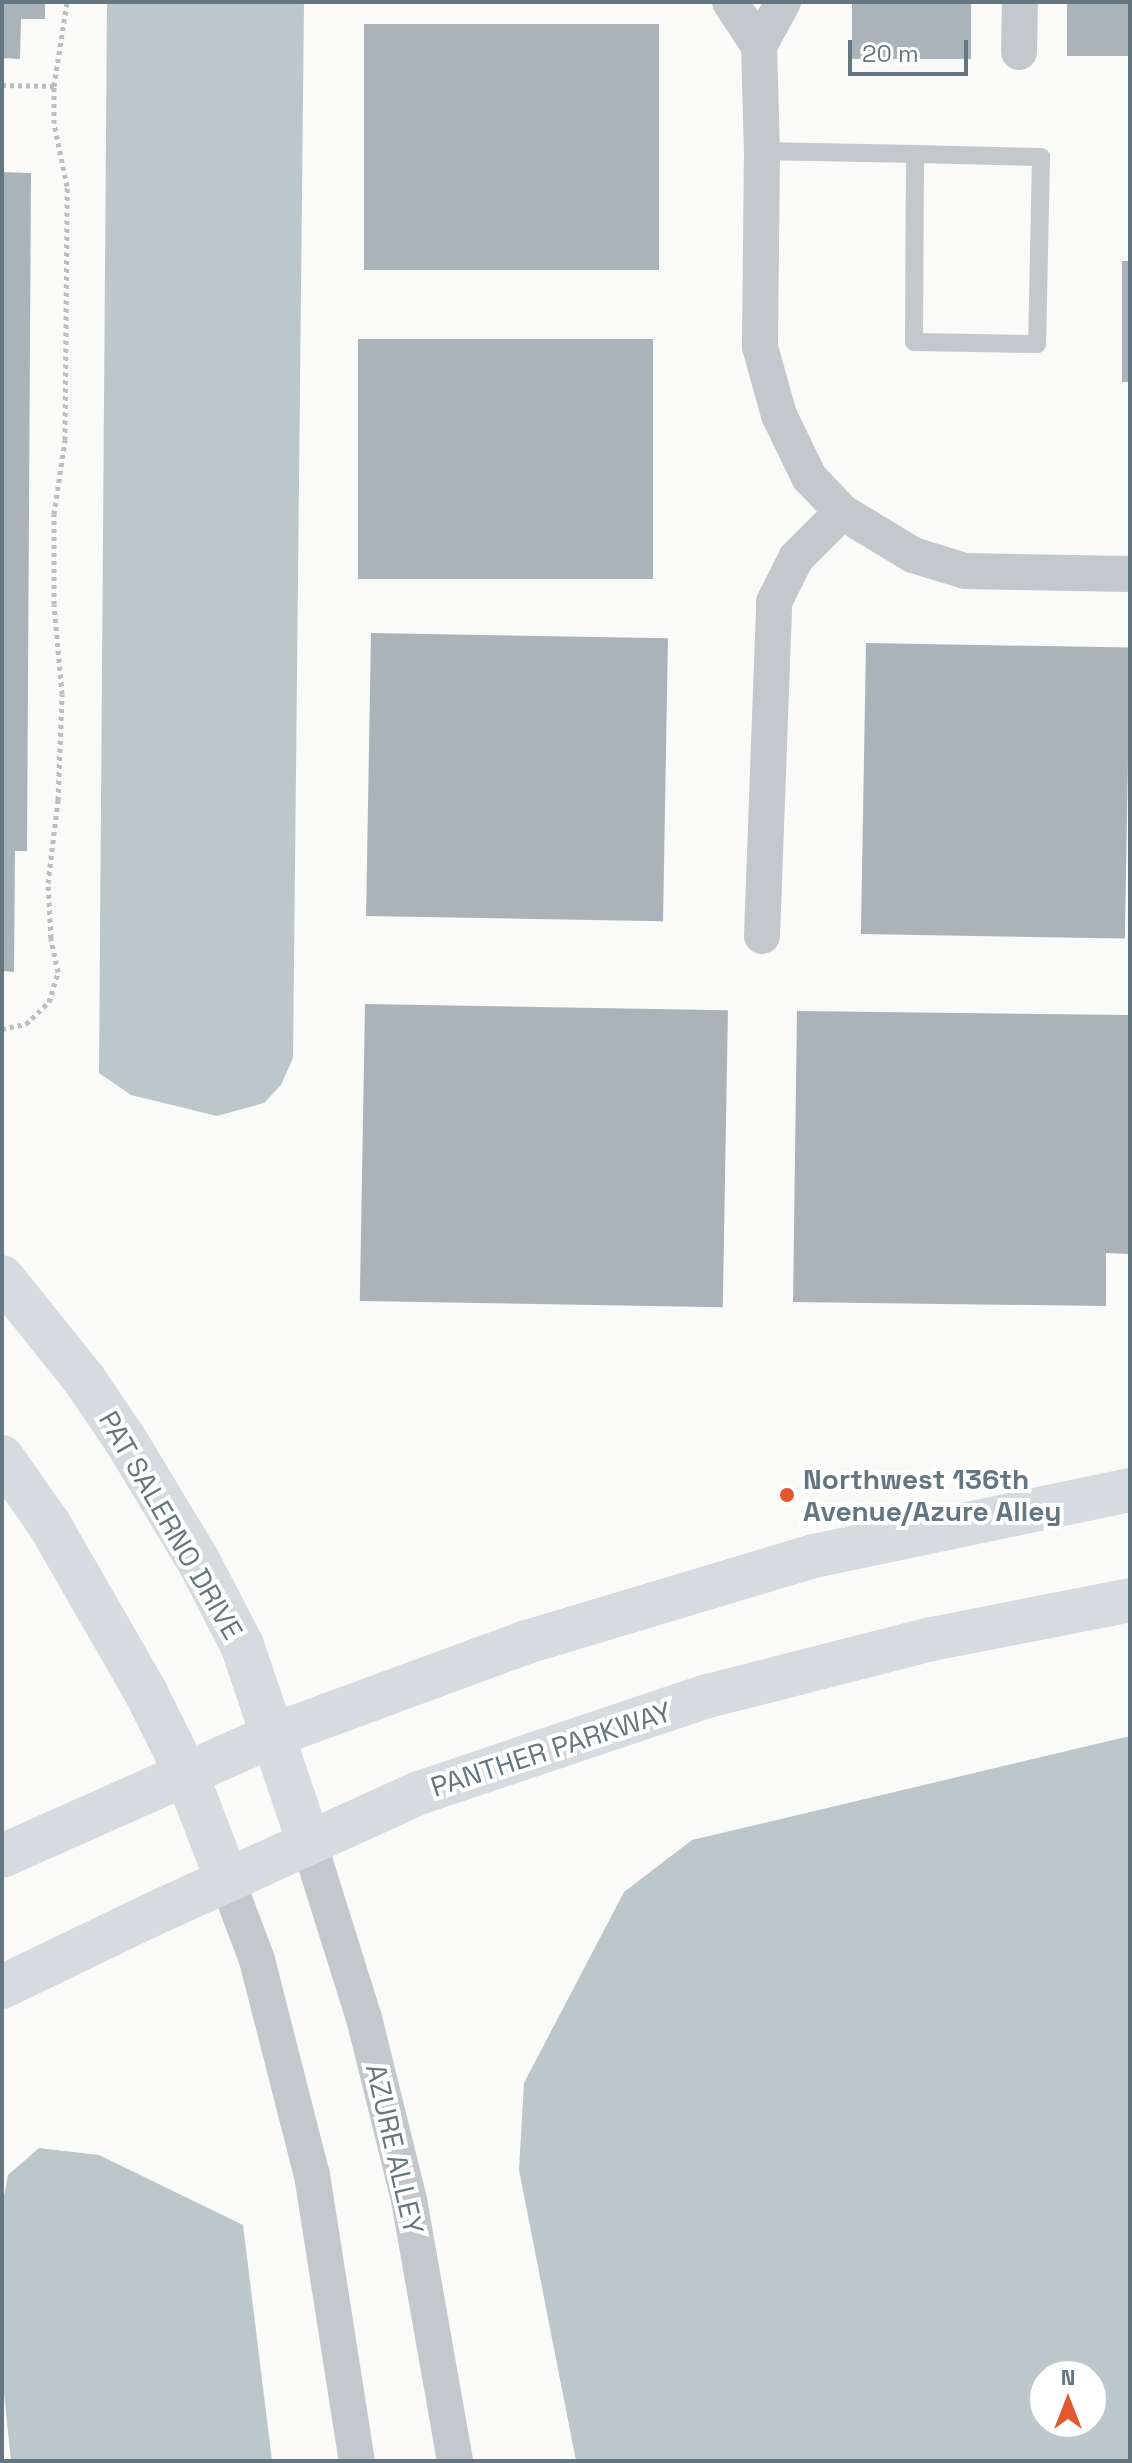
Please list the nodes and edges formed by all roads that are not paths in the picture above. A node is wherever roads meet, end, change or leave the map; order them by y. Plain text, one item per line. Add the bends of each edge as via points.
1 (730, 2) edge
2 (783, 2) edge
3 (1020, 2) edge
4 (759, 46) junction
5 (1019, 52) dead end
6 (762, 151) junction
7 (915, 154) junction
8 (842, 512) junction
9 (1130, 574) edge
10 (762, 936) dead end
11 (13, 1297) edge
12 (2, 1457) edge
13 (1130, 1490) edge
14 (1130, 1600) edge
15 (274, 1735) junction
16 (186, 1773) junction
17 (309, 1843) junction
18 (2, 1856) edge
19 (227, 1880) junction
20 (2, 1987) edge
21 (357, 2461) edge
22 (455, 2461) edge

1 - 4 street
2 - 4 street
3 - 5 street
4 - 6 street
6 - 7 lane
6 - 8 street via 760,347 779,415 809,477
7 - 7 lane via 1041,157 1037,344 914,342
8 - 9 street via 913,555 965,571
8 - 10 street via 796,558 774,602
11 - 15 main road, PAT SALERNO DRIVE via 126,1441 199,1562 242,1645
12 - 16 main road via 68,1557
13 - 15 main road via 814,1556 671,1596 527,1642
14 - 17 main road, PANTHER PARKWAY via 932,1639 708,1696 419,1793
15 - 16 main road
15 - 17 main road, PAT SALERNO DRIVE
16 - 18 main road
16 - 19 main road
17 - 19 main road, PANTHER PARKWAY
17 - 22 street, AZURE ALLEY via 364,2018 409,2200
19 - 20 main road, PANTHER PARKWAY
19 - 21 street via 257,1960 312,2175

